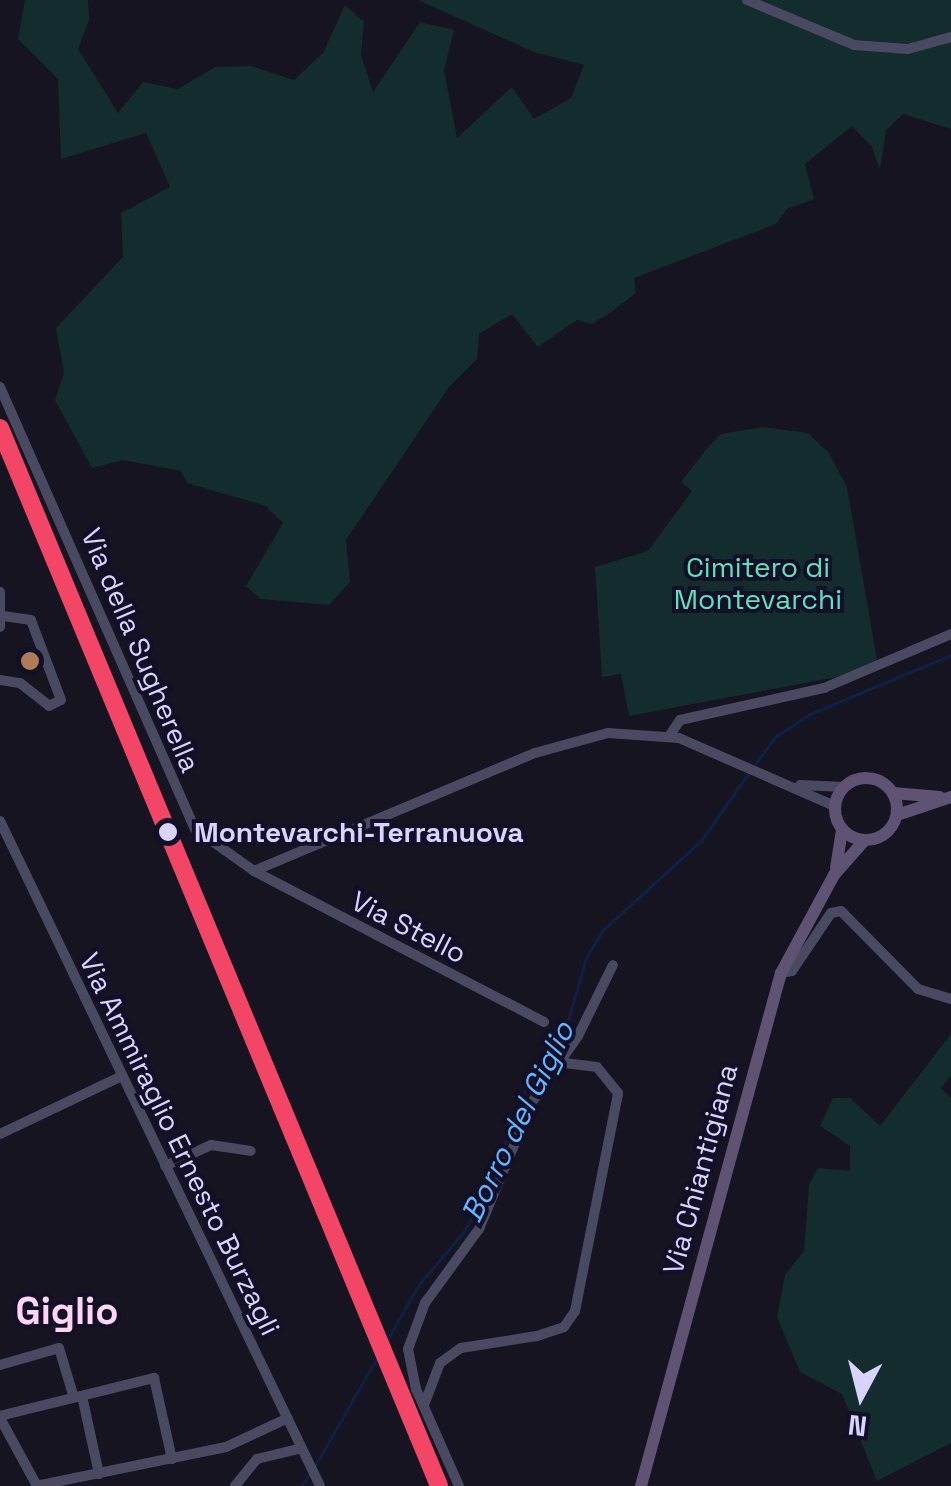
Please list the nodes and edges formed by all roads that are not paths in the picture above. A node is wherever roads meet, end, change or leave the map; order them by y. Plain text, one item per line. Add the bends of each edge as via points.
1 (747, 0) edge
2 (951, 38) edge
3 (0, 387) edge
4 (0, 592) edge
5 (1, 616) edge
6 (0, 628) edge
7 (951, 634) edge
8 (0, 680) edge
9 (670, 735) junction
10 (798, 785) junction
11 (844, 787) junction
12 (893, 793) junction
13 (949, 797) edge
14 (835, 806) junction
15 (898, 815) junction
16 (0, 821) edge
17 (842, 830) junction
18 (864, 840) junction
19 (254, 872) junction
20 (834, 875) junction
21 (614, 965) dead end
22 (781, 973) junction
23 (951, 998) edge
24 (544, 1022) dead end
25 (558, 1062) junction
26 (122, 1076) junction
27 (0, 1134) edge
28 (251, 1151) dead end
29 (165, 1166) junction
30 (0, 1365) edge
31 (78, 1397) junction
32 (424, 1406) junction
33 (0, 1417) edge
34 (288, 1418) junction
35 (303, 1451) junction
36 (172, 1458) junction
37 (100, 1474) junction
38 (78, 1483) edge
39 (36, 1486) edge
40 (235, 1486) edge
41 (320, 1486) edge
42 (459, 1486) edge
43 (641, 1486) edge

1 - 2 street via 828,36 908,49
3 - 19 street, Via della Sugherella via 195,829
4 - 5 street
5 - 6 street
5 - 8 street via 31,620 62,700 49,706 20,683
7 - 9 street via 824,688 680,720
9 - 10 street
9 - 19 street via 626,731 535,753
10 - 11 street
10 - 14 street
11 - 12 main road, Via Chiantigiana via 870,778
11 - 14 main road
12 - 13 main road, Via Chiantigiana
12 - 15 main road
13 - 15 main road, Via Chiantigiana
14 - 17 main road, Via Chiantigiana
15 - 18 main road, Via Chiantigiana via 882,837
16 - 26 street, Via Ammiraglio Ernesto Burzagli
17 - 18 main road
17 - 20 main road, Via Chiantigiana
18 - 20 main road, Via Chiantigiana
19 - 24 street, Via Stello
20 - 22 main road, Via Chiantigiana
21 - 25 street
22 - 23 street via 792,971 830,913 840,912 918,989
22 - 43 main road, Via Chiantigiana
25 - 32 street via 532,1102 479,1229 425,1303 408,1348
25 - 32 street via 596,1067 618,1094 575,1311 564,1326 537,1336 461,1348 440,1363
26 - 27 street
26 - 29 street, Via Ammiraglio Ernesto Burzagli
28 - 29 street via 211,1145
29 - 34 street, Via Ammiraglio Ernesto Burzagli
30 - 31 street via 59,1348
31 - 33 street
31 - 36 street via 154,1378
31 - 37 street
32 - 42 street
33 - 39 street
34 - 35 street, Via Ammiraglio Ernesto Burzagli
34 - 36 street via 226,1447
35 - 40 street via 256,1459
35 - 41 street, Via Ammiraglio Ernesto Burzagli
36 - 37 street
37 - 38 street
38 - 39 street

